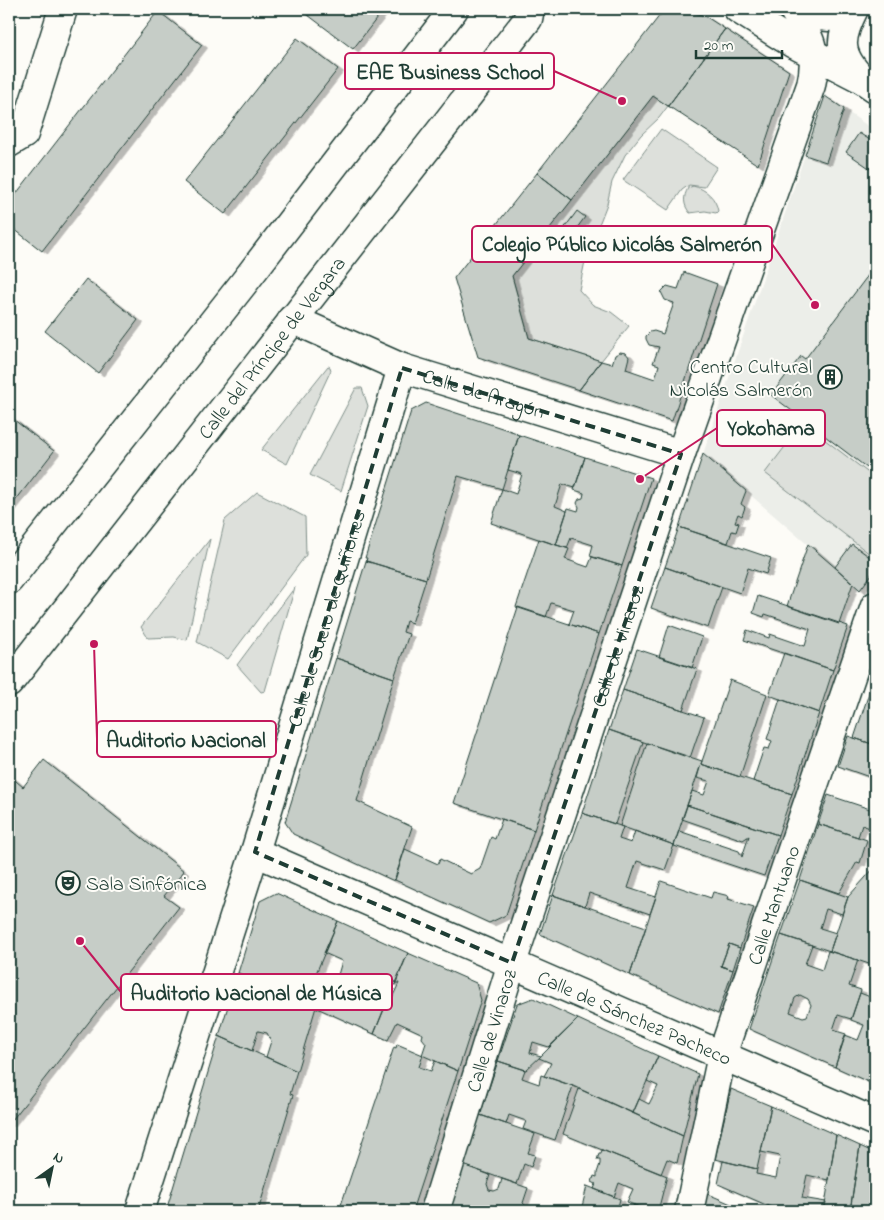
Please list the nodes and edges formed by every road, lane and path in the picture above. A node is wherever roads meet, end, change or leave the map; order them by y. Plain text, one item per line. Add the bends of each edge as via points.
1 (63, 9) edge
2 (454, 9) edge
3 (530, 9) edge
4 (738, 9) edge
5 (793, 9) edge
6 (806, 9) edge
7 (854, 9) edge
8 (814, 55) junction
9 (869, 83) edge
10 (9, 143) edge
11 (292, 319) junction
12 (402, 368) junction
13 (681, 454) junction
14 (9, 580) edge
15 (875, 606) edge
16 (9, 683) edge
17 (255, 852) junction
18 (512, 963) junction
19 (722, 1055) junction
20 (875, 1122) edge
21 (140, 1211) edge
22 (434, 1211) edge
23 (688, 1211) edge

1 - 10 street via 24,134
2 - 14 street
3 - 11 street, Calle del Príncipe de Vergara via 528,18
4 - 8 street
5 - 8 street via 810,38
6 - 7 street via 829,18
7 - 9 street via 842,48 847,61
8 - 9 street
8 - 13 street, Calle de Vinaroz via 811,85
11 - 12 street, Calle de Aragón
11 - 16 street, Calle del Príncipe de Vergara
12 - 13 street, Calle de Aragón
12 - 17 street, Calle de Suero de Quiñones
13 - 18 street, Calle de Vinaroz
15 - 19 street, Calle Mantuano
17 - 18 street, Calle de Sánchez Pacheco
17 - 21 street, Calle de Suero de Quiñones
18 - 19 street, Calle de Sánchez Pacheco
18 - 22 street, Calle de Vinaroz
19 - 20 street, Calle de Sánchez Pacheco
19 - 23 street, Calle Mantuano

